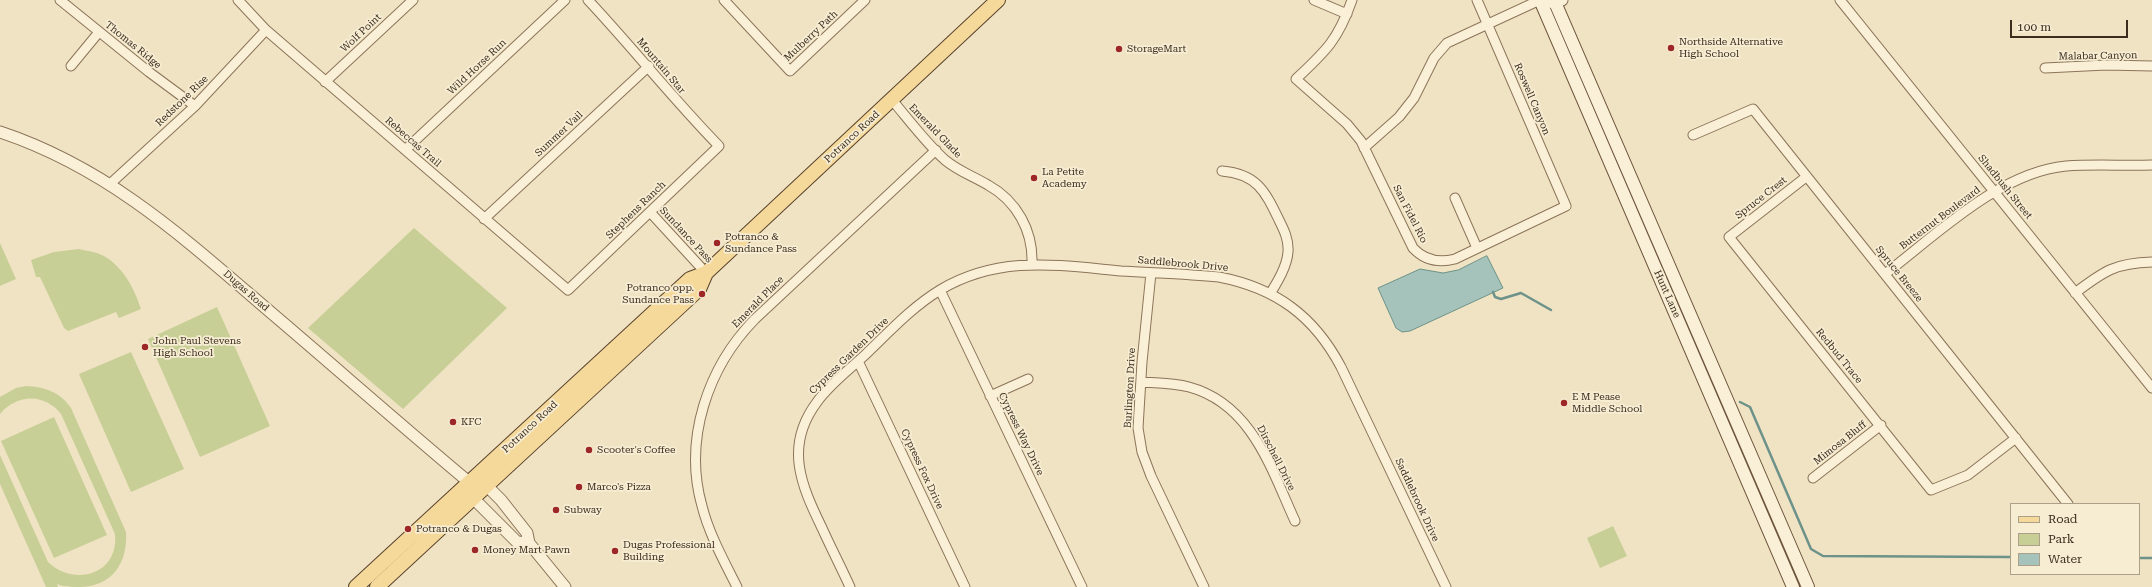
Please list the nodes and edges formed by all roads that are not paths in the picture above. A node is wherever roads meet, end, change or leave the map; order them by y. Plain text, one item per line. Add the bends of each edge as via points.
1 (60, 0) edge
2 (238, 0) edge
3 (412, 0) edge
4 (565, 0) edge
5 (588, 0) edge
6 (724, 0) edge
7 (865, 0) edge
8 (998, 0) edge
9 (1314, 0) edge
10 (1352, 0) edge
11 (1477, 0) edge
12 (1540, 0) edge
13 (1840, 0) edge
14 (1557, 1) edge
15 (1347, 14) junction
16 (1488, 24) junction
17 (266, 30) junction
18 (99, 32) junction
19 (71, 66) dead end
20 (649, 66) junction
21 (2152, 66) edge
22 (2045, 68) dead end
23 (325, 82) junction
24 (892, 100) junction
25 (195, 106) junction
26 (1602, 110) junction
27 (1590, 115) junction
28 (0, 132) edge
29 (1693, 135) dead end
30 (719, 146) joint
31 (1364, 148) junction
32 (405, 150) junction
33 (936, 150) junction
34 (2152, 165) edge
35 (1222, 171) dead end
36 (1806, 177) junction
37 (110, 184) junction
38 (1994, 191) junction
39 (1455, 198) dead end
40 (1566, 206) joint
41 (650, 212) junction
42 (484, 219) junction
43 (1729, 237) joint
44 (1477, 248) junction
45 (2152, 262) edge
46 (1032, 264) junction
47 (706, 273) junction
48 (1151, 273) junction
49 (1885, 274) junction
50 (1677, 286) junction
51 (568, 290) joint
52 (940, 290) junction
53 (1665, 291) junction
54 (2075, 293) junction
55 (1270, 294) junction
56 (858, 361) junction
57 (1028, 378) dead end
58 (1141, 382) junction
59 (2152, 388) edge
60 (990, 396) junction
61 (1880, 425) junction
62 (2016, 438) junction
63 (1754, 461) junction
64 (1742, 466) junction
65 (1813, 478) dead end
66 (470, 483) junction
67 (487, 486) junction
68 (474, 499) junction
69 (2067, 503) edge
70 (1295, 521) dead end
71 (529, 543) junction
72 (356, 587) edge
73 (377, 587) edge
74 (565, 587) edge
75 (737, 587) edge
76 (850, 587) edge
77 (965, 587) edge
78 (1082, 587) edge
79 (1204, 587) edge
80 (1446, 587) edge
81 (1793, 587) edge
82 (1808, 587) edge

1 - 18 street, Thomas Ridge
2 - 17 street, Rebeccas Trail
3 - 23 street, Wolf Point
4 - 32 street, Wild Horse Run
5 - 20 street, Mountain Star
6 - 7 street, Mulberry Path via 790,71
8 - 24 main road, Potranco Road
9 - 15 street
10 - 15 street
11 - 16 street, Roswell Canyon
12 - 14 street
12 - 16 street
12 - 27 main road, Hunt Lane
13 - 38 street, Shadbush Street
14 - 26 main road, Hunt Lane
15 - 31 street, San Fidel Rio via 1330,46 1296,79 1347,124
16 - 31 street via 1456,37 1442,47 1414,98 1399,117
16 - 40 street, Roswell Canyon
17 - 23 street, Rebeccas Trail
17 - 25 street, Redstone Rise
18 - 19 street
18 - 25 street, Thomas Ridge
20 - 30 street, Mountain Star via 667,91
20 - 42 street, Summer Vail
21 - 22 street, Malabar Canyon
23 - 32 street, Rebeccas Trail
24 - 33 street, Emerald Glade
24 - 47 main road, Potranco Road
25 - 37 street, Redstone Rise
26 - 27 main road
26 - 50 main road, Hunt Lane
27 - 53 main road, Hunt Lane
28 - 37 street, Dugas Road via 52,153
29 - 36 street, Spruce Breeze via 1753,109
30 - 41 street, Stephens Ranch
31 - 44 street, San Fidel Rio via 1409,241 1418,253 1430,260 1442,261 1455,259
32 - 42 street, Rebeccas Trail
33 - 46 street, Emerald Glade via 956,168 996,189 1012,205 1029,235
33 - 75 street, Emerald Place via 759,315 734,343 715,374 699,424 696,457 698,486 707,521
34 - 38 street, Butternut Boulevard via 2066,166 2037,172
35 - 55 street via 1243,175 1261,187 1286,234 1289,251 1287,262
36 - 43 street, Spruce Crest
36 - 49 street, Spruce Breeze
37 - 66 street, Dugas Road via 170,227
38 - 49 street, Butternut Boulevard
38 - 54 street, Shadbush Street
39 - 44 street
40 - 44 street, San Fidel Rio
41 - 47 street, Sundance Pass
41 - 51 street, Stephens Ranch
42 - 51 street, Rebeccas Trail
43 - 61 street, Redbud Trace
45 - 54 street via 2116,266
46 - 48 street, Saddlebrook Drive
46 - 52 street, Saddlebrook Drive via 988,270
47 - 66 main road, Potranco Road via 690,279
47 - 67 main road, Potranco Road via 699,289
48 - 55 street, Saddlebrook Drive via 1219,277 1235,280
48 - 58 street, Burlington Drive
49 - 62 street, Spruce Breeze
50 - 53 main road
50 - 63 main road, Hunt Lane
52 - 56 street, Cypress Garden Drive via 917,307
52 - 60 street, Cypress Way Drive
53 - 64 main road, Hunt Lane
54 - 59 street, Shadbush Street
55 - 80 street, Saddlebrook Drive via 1308,320 1332,350
56 - 76 street, Cypress Garden Drive via 816,403 803,429 799,454 804,490
56 - 77 street, Cypress Fox Drive
57 - 60 street
58 - 70 street, Dirschell Drive via 1168,383 1191,388 1213,396 1232,410 1255,436
58 - 79 street, Burlington Drive via 1138,428 1144,460
60 - 78 street, Cypress Way Drive
61 - 62 street, Redbud Trace via 1931,490 1968,475
61 - 65 street, Mimosa Bluff
62 - 69 street, Spruce Breeze
63 - 64 main road
63 - 82 main road, Hunt Lane
64 - 81 main road, Hunt Lane
66 - 67 street
66 - 68 street
66 - 72 main road, Potranco Road
67 - 68 main road, Potranco Road
67 - 71 street via 527,534
68 - 71 street via 517,542
68 - 73 main road, Potranco Road
71 - 74 street

